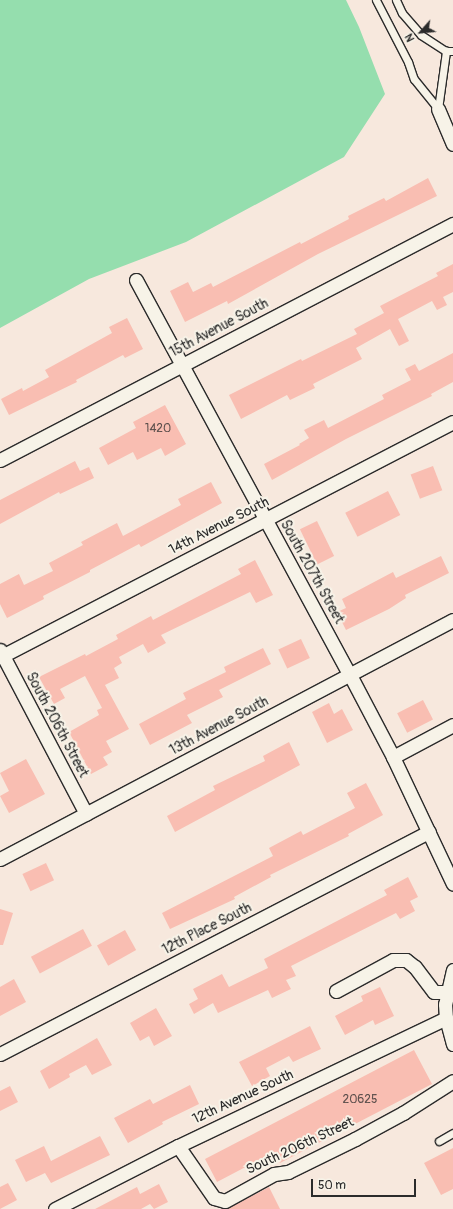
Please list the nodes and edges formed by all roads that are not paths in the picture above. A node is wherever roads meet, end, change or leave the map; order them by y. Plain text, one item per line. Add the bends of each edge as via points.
1 (376, 0) edge
2 (396, 0) edge
3 (450, 51) edge
4 (438, 108) junction
5 (453, 144) edge
6 (453, 224) edge
7 (136, 280) dead end
8 (182, 366) junction
9 (453, 422) edge
10 (0, 460) edge
11 (266, 520) junction
12 (453, 620) edge
13 (1, 654) edge
14 (350, 675) junction
15 (453, 725) edge
16 (393, 757) junction
17 (86, 814) junction
18 (429, 832) junction
19 (0, 859) edge
20 (453, 884) edge
21 (453, 970) edge
22 (336, 991) dead end
23 (447, 992) junction
24 (446, 1018) junction
25 (453, 1044) edge
26 (0, 1054) edge
27 (453, 1081) edge
28 (453, 1132) edge
29 (439, 1141) dead end
30 (178, 1146) junction
31 (55, 1209) edge

1 - 4 lane via 414,79
2 - 3 lane via 402,13 422,35
3 - 4 lane
4 - 5 street
6 - 8 street, 15th Avenue South
7 - 8 street, South 207th Street
8 - 10 street, 15th Avenue South
8 - 11 street, South 207th Street
9 - 11 street, 14th Avenue South
11 - 13 street, 14th Avenue South
11 - 14 street, South 207th Street
12 - 14 street, 13th Avenue South
13 - 17 street, South 206th Street
14 - 16 street, South 207th Street
14 - 17 street, 13th Avenue South
15 - 16 street
16 - 18 street, South 207th Street
17 - 19 street, 13th Avenue South
18 - 20 street, South 207th Street
18 - 26 street, 12th Place South
21 - 23 street
22 - 23 street via 393,960 406,960 415,967 434,992
23 - 24 street
24 - 25 street
24 - 30 street, 12th Avenue South
27 - 30 street, South 206th Street via 403,1114 288,1172 274,1174 225,1201 214,1198
28 - 29 lane
30 - 31 street, 12th Avenue South

